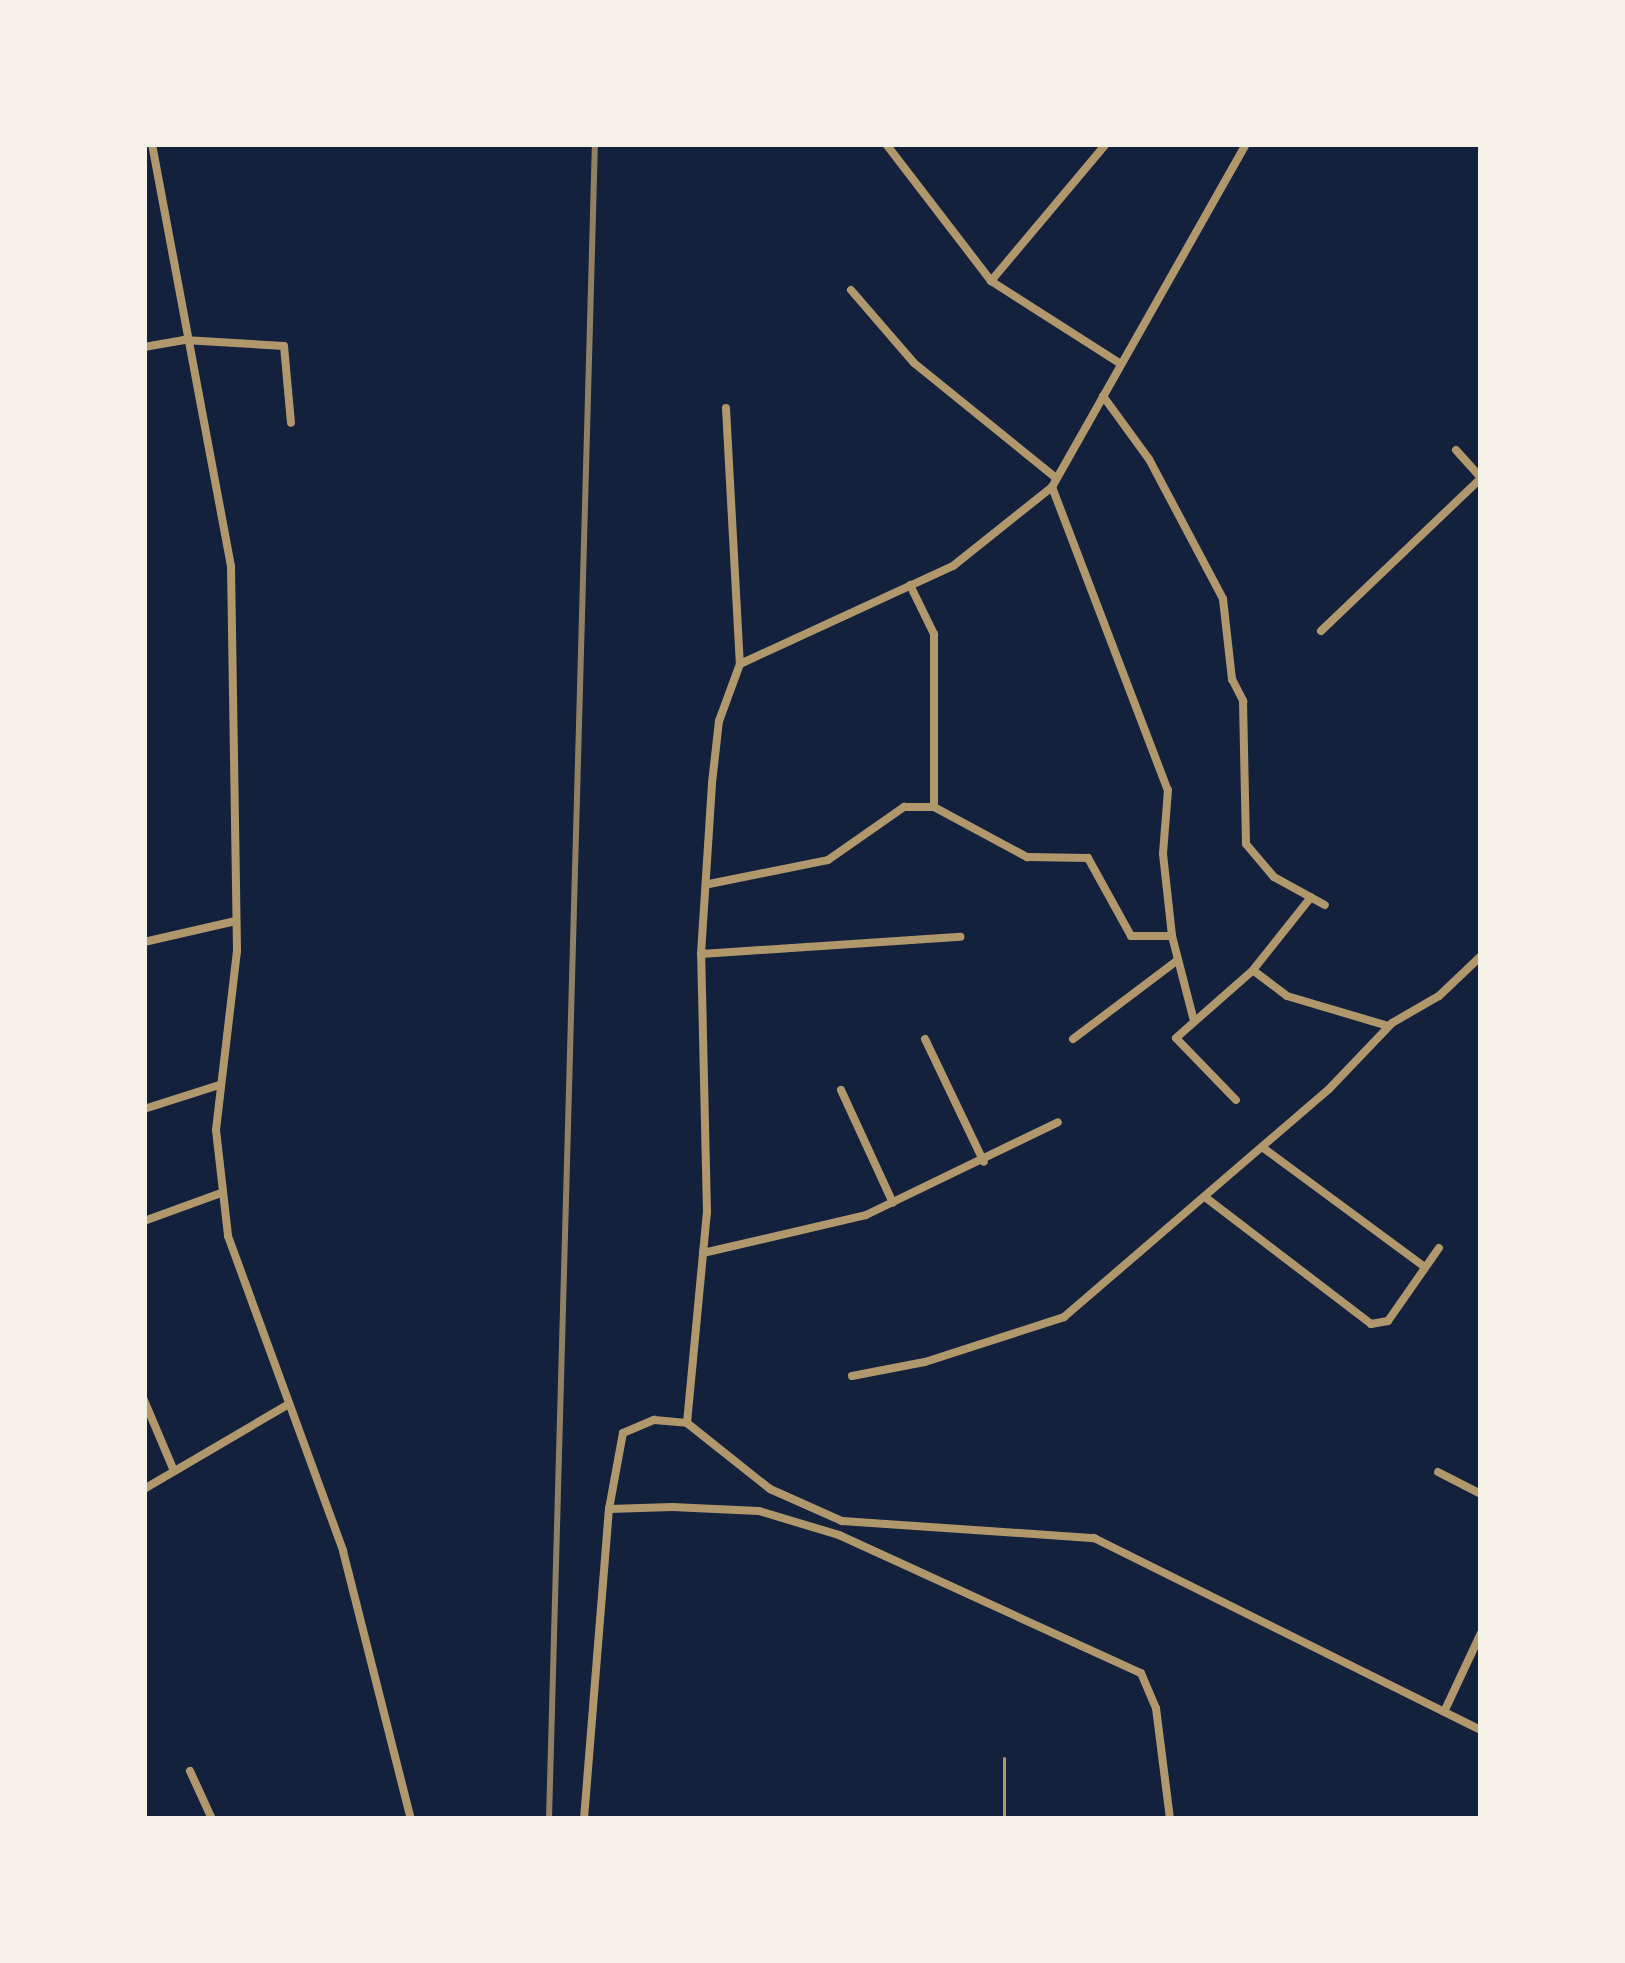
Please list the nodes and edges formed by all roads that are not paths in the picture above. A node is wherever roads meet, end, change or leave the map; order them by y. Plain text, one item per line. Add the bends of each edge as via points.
1 (152, 144) edge
2 (886, 144) edge
3 (1106, 144) edge
4 (1246, 144) edge
5 (991, 281) junction
6 (851, 290) dead end
7 (184, 340) junction
8 (144, 347) edge
9 (1121, 364) junction
10 (1103, 396) junction
11 (726, 408) dead end
12 (291, 423) dead end
13 (1456, 450) dead end
14 (1481, 478) edge
15 (1054, 482) junction
16 (910, 585) junction
17 (1321, 631) dead end
18 (740, 664) junction
19 (934, 807) junction
20 (709, 884) junction
21 (1311, 897) junction
22 (1325, 905) dead end
23 (237, 921) junction
24 (1172, 936) junction
25 (960, 937) dead end
26 (144, 942) edge
27 (701, 954) junction
28 (1481, 956) edge
29 (1178, 960) junction
30 (1253, 970) junction
31 (1194, 1021) junction
32 (1389, 1027) junction
33 (925, 1039) dead end
34 (1073, 1040) dead end
35 (219, 1084) junction
36 (841, 1090) dead end
37 (1236, 1100) dead end
38 (144, 1108) edge
39 (1058, 1121) dead end
40 (1262, 1147) junction
41 (984, 1162) junction
42 (221, 1193) junction
43 (1205, 1196) junction
44 (893, 1203) junction
45 (144, 1221) edge
46 (1438, 1248) dead end
47 (703, 1253) junction
48 (1425, 1267) junction
49 (852, 1376) dead end
50 (144, 1400) edge
51 (289, 1404) junction
52 (687, 1423) junction
53 (174, 1471) junction
54 (1438, 1472) dead end
55 (144, 1489) edge
56 (1481, 1494) edge
57 (609, 1509) junction
58 (1481, 1633) edge
59 (1444, 1712) junction
60 (1481, 1730) edge
61 (1004, 1758) dead end
62 (190, 1771) dead end
63 (212, 1819) edge
64 (411, 1819) edge
65 (584, 1819) edge
66 (1004, 1819) edge
67 (1170, 1819) edge

1 - 7 street
2 - 5 street
3 - 5 street
4 - 9 street
5 - 9 street
6 - 15 street via 914,363
7 - 8 street
7 - 12 street via 284,346
7 - 23 street via 231,567
9 - 10 street
10 - 15 street
10 - 21 street via 1149,460 1223,599 1232,679 1243,701 1246,844 1274,877
11 - 18 street
13 - 14 street
14 - 17 street
15 - 16 street via 998,538
15 - 24 street via 1168,790 1163,854
16 - 18 street
16 - 19 street via 934,634
18 - 20 street via 718,722
19 - 20 street via 904,807 828,860
19 - 24 street via 1027,857 1088,858 1132,936
20 - 27 street
21 - 22 street
21 - 30 street
23 - 26 street
23 - 35 street
24 - 29 street
25 - 27 street
27 - 47 street
28 - 32 street
29 - 31 street
29 - 34 street
30 - 31 street
30 - 32 street via 1287,996
31 - 37 street via 1178,1043
32 - 40 street
33 - 41 street
35 - 38 street
35 - 42 street
36 - 44 street
39 - 41 street
40 - 43 street
40 - 48 street
41 - 44 street
42 - 45 street
42 - 51 street via 247,1296
43 - 48 street via 1371,1324 1388,1321
43 - 49 street via 1064,1317 925,1362
44 - 47 street via 811,1232
46 - 48 street
47 - 52 street
50 - 53 street
51 - 53 street
51 - 64 street via 383,1684
52 - 57 street via 654,1420 623,1433
52 - 59 street via 770,1489 842,1521 1094,1538
53 - 55 street
54 - 56 street
57 - 65 street
57 - 67 street via 758,1511 819,1529 1141,1673 1156,1708
58 - 59 street
59 - 60 street
61 - 66 lane
62 - 63 street

